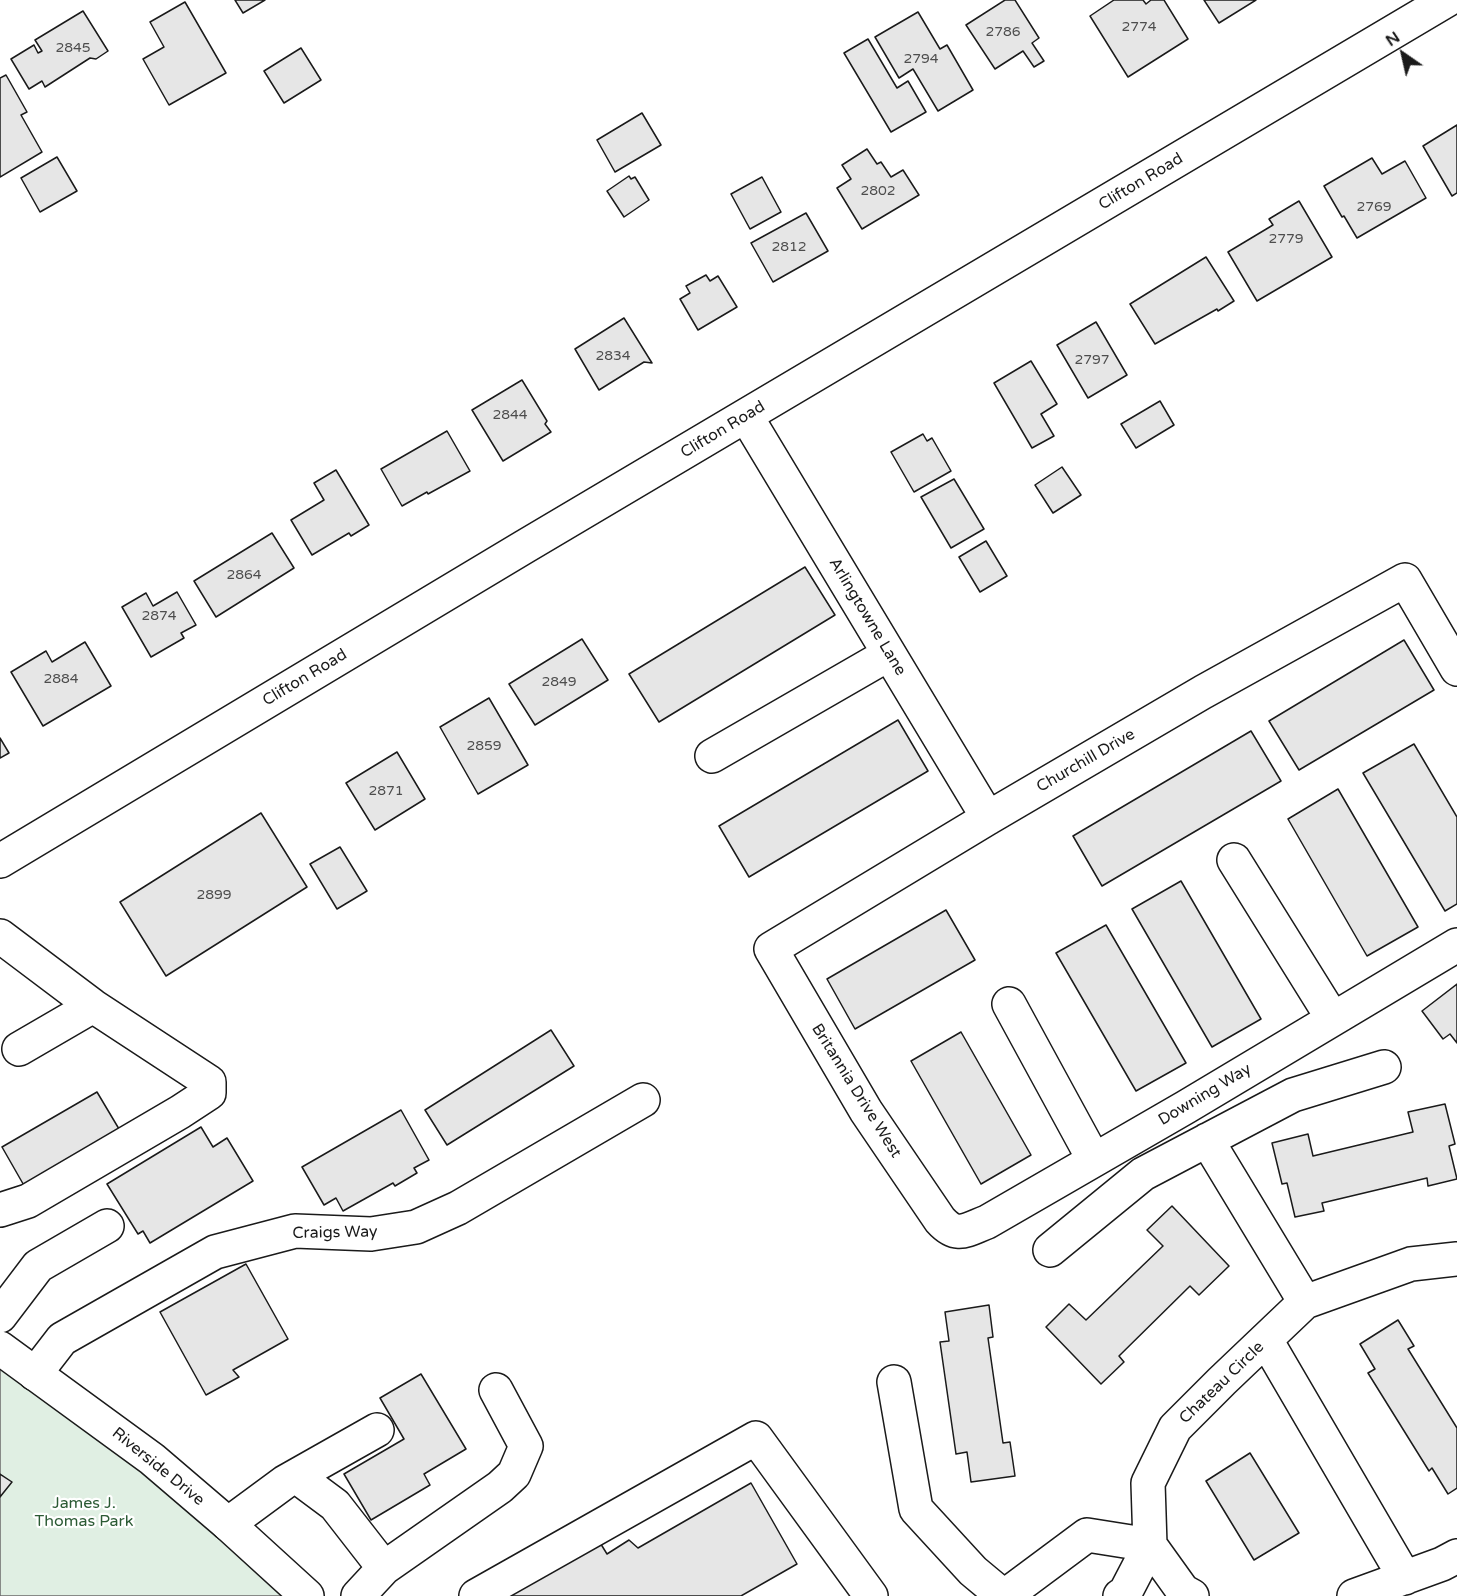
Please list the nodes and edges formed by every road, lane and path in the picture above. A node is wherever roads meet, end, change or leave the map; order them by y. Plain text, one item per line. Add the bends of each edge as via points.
1 (1446, 0) edge
2 (746, 416) junction
3 (890, 654) junction
4 (1457, 669) edge
5 (712, 756) dead end
6 (988, 818) junction
7 (1234, 860) dead end
8 (0, 861) edge
9 (0, 936) edge
10 (1457, 945) edge
11 (771, 949) joint
12 (1009, 1004) dead end
13 (93, 1006) junction
14 (1333, 1019) junction
15 (20, 1049) dead end
16 (1384, 1066) dead end
17 (643, 1100) dead end
18 (1207, 1140) junction
19 (1094, 1160) junction
20 (0, 1210) edge
21 (107, 1226) dead end
22 (948, 1229) joint
23 (1050, 1250) dead end
24 (1457, 1259) edge
25 (1305, 1302) junction
26 (0, 1316) edge
27 (1266, 1340) junction
28 (0, 1348) edge
29 (35, 1374) junction
30 (894, 1382) dead end
31 (496, 1390) dead end
32 (376, 1430) dead end
33 (296, 1476) junction
34 (228, 1524) junction
35 (1150, 1545) junction
36 (1457, 1556) edge
37 (384, 1568) junction
38 (1405, 1578) junction
39 (307, 1596) edge
40 (358, 1596) edge
41 (476, 1596) edge
42 (872, 1596) edge
43 (1004, 1596) edge
44 (1120, 1596) edge
45 (1192, 1596) edge
46 (1354, 1596) edge

1 - 2 street, Clifton Road
2 - 3 street, Arlingtowne Lane
2 - 8 street, Clifton Road
3 - 5 street
3 - 6 street, Arlingtowne Lane
4 - 6 street, Churchill Drive via 1405,580
6 - 11 street, Churchill Drive
7 - 14 street
9 - 13 street
10 - 14 street, Downing Way
11 - 22 street, Britannia Drive West via 866,1111
12 - 19 street
13 - 15 street
13 - 20 street via 209,1082 209,1093 28,1201
14 - 19 street, Downing Way
16 - 18 street via 1293,1095
17 - 29 street, Craigs Way via 458,1208 416,1227 371,1234 295,1231 215,1252 62,1339
18 - 23 street via 1143,1174
18 - 25 street
19 - 22 street, Downing Way via 987,1222 959,1232
21 - 26 street via 38,1266
24 - 25 street, Chateau Circle via 1411,1264
25 - 27 street, Chateau Circle
27 - 35 street, Chateau Circle via 1175,1428 1148,1484
27 - 38 street
28 - 29 street, Riverside Drive
29 - 34 street, Riverside Drive via 152,1459
30 - 43 street via 916,1509 973,1570
31 - 37 street via 526,1446 514,1474
32 - 33 street
33 - 34 street
33 - 37 street via 335,1505
34 - 39 street, Riverside Drive
35 - 43 street via 1087,1535
35 - 44 street, Chateau Circle
35 - 45 street via 1183,1591
36 - 38 street
37 - 40 street
38 - 46 street
41 - 42 street via 756,1438

